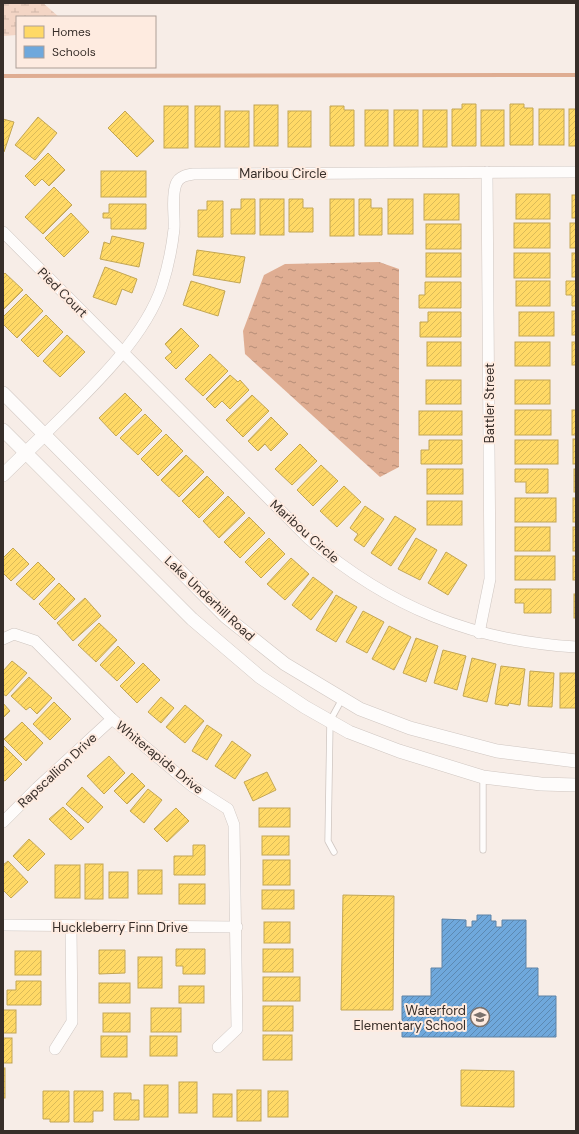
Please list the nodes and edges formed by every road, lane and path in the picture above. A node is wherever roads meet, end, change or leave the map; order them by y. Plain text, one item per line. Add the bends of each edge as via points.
1 (487, 172) junction
2 (576, 172) edge
3 (3, 232) edge
4 (123, 353) junction
5 (3, 393) edge
6 (3, 430) edge
7 (44, 435) junction
8 (26, 453) junction
9 (3, 475) edge
10 (479, 633) junction
11 (3, 639) edge
12 (576, 647) edge
13 (343, 699) junction
14 (112, 719) junction
15 (330, 721) junction
16 (576, 760) edge
17 (483, 777) junction
18 (576, 786) edge
19 (3, 822) edge
20 (483, 850) dead end
21 (334, 852) dead end
22 (3, 925) edge
23 (71, 927) junction
24 (237, 927) junction
25 (218, 1048) dead end
26 (55, 1049) dead end

1 - 2 street, Maribou Circle
1 - 4 street, Maribou Circle via 183,176 175,189 172,242 161,288 150,313
1 - 10 street, Battler Street via 490,579
3 - 4 street, Pied Court
4 - 7 street, Maribou Circle
4 - 10 street, Maribou Circle via 323,551 354,574 391,596 432,616
5 - 7 street, Lake Underhill Road
6 - 8 street, Lake Underhill Road
7 - 8 street, Maribou Circle
7 - 13 street, Lake Underhill Road via 226,617 285,664
8 - 9 street, Maribou Circle
8 - 15 street, Lake Underhill Road via 192,619 260,677
10 - 12 street, Maribou Circle via 526,642
11 - 14 street, Whiterapids Drive via 14,634 35,641
13 - 15 lane
13 - 16 street, Lake Underhill Road via 360,709 410,728 490,749
14 - 19 street, Rapscallion Drive
14 - 24 street, Whiterapids Drive via 192,786 228,809 234,825
15 - 17 street, Lake Underhill Road via 349,732 399,751
15 - 21 lane via 328,841
17 - 18 street, Lake Underhill Road
17 - 20 lane
22 - 23 street, Huckleberry Finn Drive
23 - 24 street, Huckleberry Finn Drive
23 - 26 street via 72,1022
24 - 25 street, Whiterapids Drive via 237,1029

